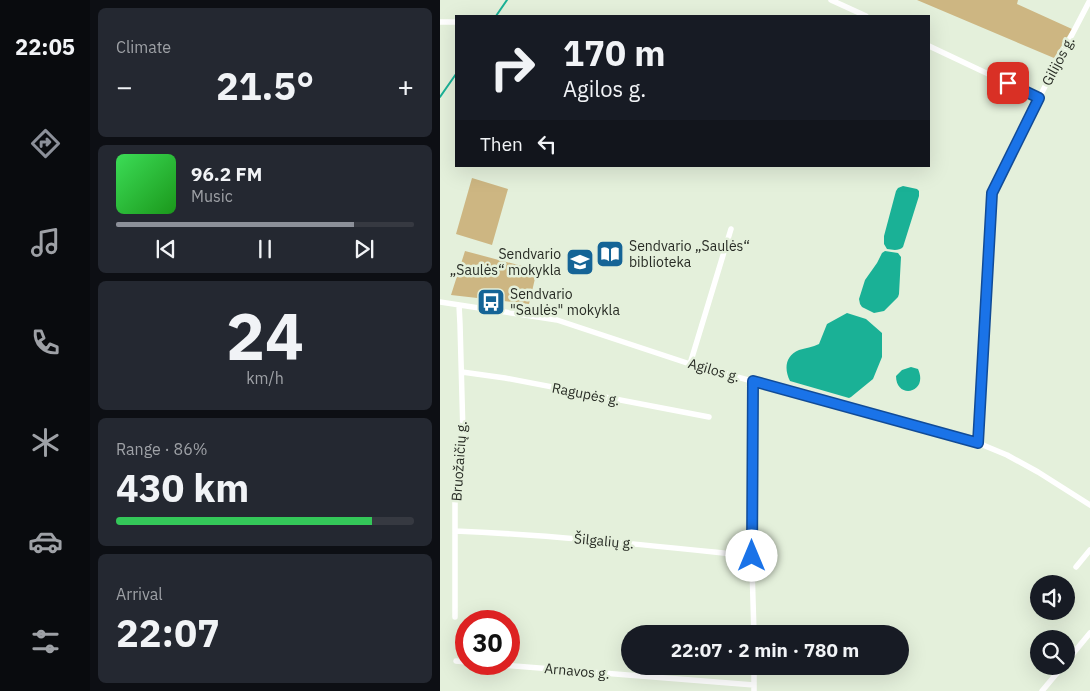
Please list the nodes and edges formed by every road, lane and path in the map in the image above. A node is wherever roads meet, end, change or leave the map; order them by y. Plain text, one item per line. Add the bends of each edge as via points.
1 (832, 0) edge
2 (1090, 0) edge
3 (864, 15) edge
4 (440, 22) edge
5 (455, 22) edge
6 (930, 46) edge
7 (1039, 98) junction
8 (731, 229) dead end
9 (440, 302) edge
10 (459, 305) junction
11 (690, 364) junction
12 (462, 372) junction
13 (753, 381) junction
14 (710, 417) dead end
15 (978, 443) junction
16 (1090, 505) edge
17 (455, 531) junction
18 (1090, 550) edge
19 (752, 556) junction
20 (1076, 567) dead end
21 (455, 610) edge
22 (754, 625) edge
23 (1090, 633) edge
24 (1075, 651) edge
25 (520, 667) edge
26 (754, 675) edge
27 (1055, 675) edge
28 (754, 688) edge
29 (1042, 691) edge

1 - 3 street
2 - 7 street, Gilijos g.
4 - 5 street
6 - 7 street
7 - 15 street, Gilijos g. via 992,193
8 - 11 street
9 - 10 street, Agilos g.
10 - 11 street, Agilos g. via 557,320
10 - 12 street, Bruožaičių g.
11 - 13 street, Agilos g.
12 - 14 street, Ragupės g.
12 - 17 street, Bruožaičių g. via 463,434 456,477
13 - 15 street, Agilos g.
13 - 19 street
15 - 16 street, Agilos g. via 1038,472
17 - 19 street, Šilgalių g.
17 - 21 street, Bruožaičių g.
18 - 20 street
19 - 22 street
23 - 24 street
25 - 28 street, Arnavos g.
26 - 28 street
27 - 29 street

